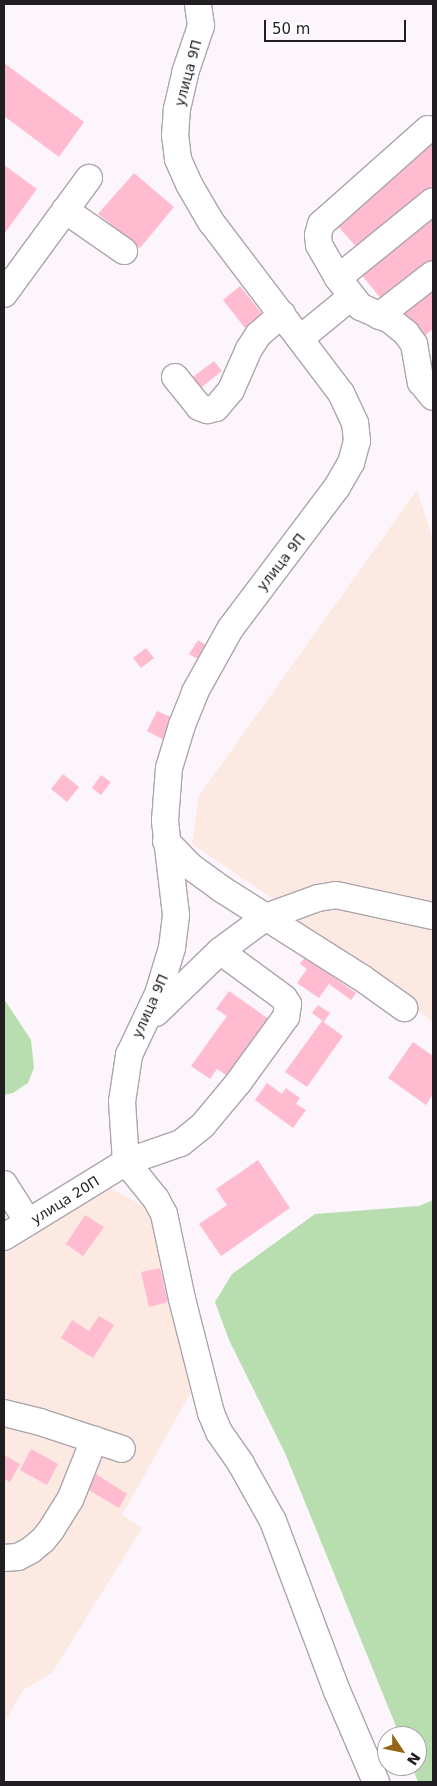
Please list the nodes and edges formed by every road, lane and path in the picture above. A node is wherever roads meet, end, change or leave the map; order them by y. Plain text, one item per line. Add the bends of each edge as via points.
1 (198, 4) edge
2 (428, 129) dead end
3 (89, 178) dead end
4 (433, 201) edge
5 (65, 210) junction
6 (124, 251) dead end
7 (433, 274) edge
8 (344, 288) junction
9 (4, 294) edge
10 (282, 314) junction
11 (379, 316) junction
12 (301, 338) junction
13 (425, 348) edge
14 (175, 377) dead end
15 (433, 397) edge
16 (166, 841) junction
17 (433, 916) edge
18 (266, 917) junction
19 (220, 951) junction
20 (404, 1008) dead end
21 (138, 1032) junction
22 (126, 1162) junction
23 (4, 1184) edge
24 (28, 1222) junction
25 (4, 1237) edge
26 (4, 1414) edge
27 (94, 1440) junction
28 (122, 1449) dead end
29 (4, 1558) edge
30 (376, 1782) edge

1 - 10 street, улица 9П via 201,26 177,109 175,136 178,159 211,222
2 - 8 street via 321,224 319,245
3 - 5 street
4 - 8 street
5 - 6 street
5 - 9 street
7 - 11 street
8 - 11 street via 361,307
8 - 12 street
10 - 12 street, улица 9П
10 - 14 street via 258,335 228,395 216,408 207,410 199,407
11 - 13 street via 398,325 414,344
12 - 16 street, улица 9П via 349,406 357,441 353,456 338,487 230,629 195,692 169,768
13 - 15 street via 421,382
16 - 18 street via 190,866
16 - 21 street, улица 9П via 176,915 172,948 158,994
17 - 18 street via 336,896 318,898
18 - 19 street
18 - 20 street
19 - 21 street
19 - 22 street, улица 20П via 284,998 288,1004 286,1017 238,1083 194,1134 181,1143
21 - 22 street, улица 9П via 124,1079 122,1102
22 - 24 street, улица 20П
22 - 30 street via 164,1214 211,1413 219,1432 246,1471 273,1521 337,1691
23 - 24 street
24 - 25 street, улица 20П
26 - 27 street
27 - 28 street
27 - 29 street via 70,1500 52,1530 31,1550 18,1557

